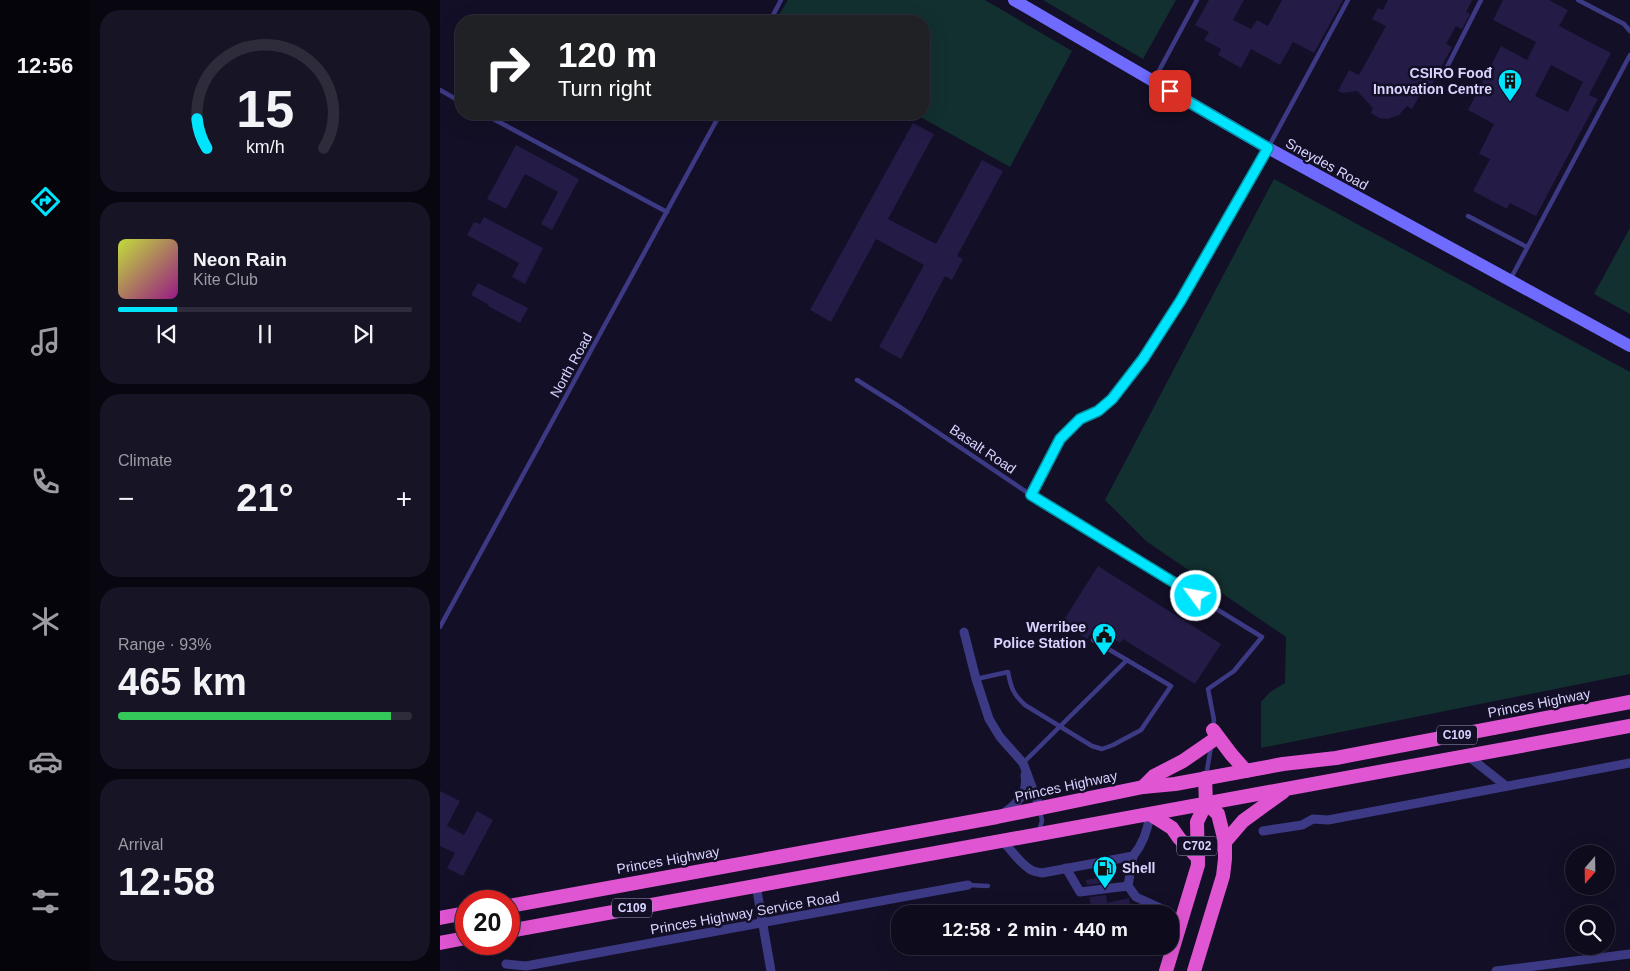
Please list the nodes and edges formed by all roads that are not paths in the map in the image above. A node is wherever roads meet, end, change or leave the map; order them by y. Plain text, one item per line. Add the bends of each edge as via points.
1 (781, 0) edge
2 (1014, 0) edge
3 (1197, 0) edge
4 (1348, 0) edge
5 (1481, 0) edge
6 (1578, 0) edge
7 (773, 15) edge
8 (1630, 31) edge
9 (1630, 55) edge
10 (1445, 71) dead end
11 (1154, 82) junction
12 (440, 90) edge
13 (455, 99) edge
14 (495, 120) edge
15 (717, 120) edge
16 (1268, 148) junction
17 (668, 212) junction
18 (1468, 216) dead end
19 (1527, 248) junction
20 (1509, 281) junction
21 (1630, 346) edge
22 (857, 380) dead end
23 (1031, 495) junction
24 (440, 626) edge
25 (964, 632) dead end
26 (1094, 640) dead end
27 (1127, 660) junction
28 (976, 679) junction
29 (1630, 702) edge
30 (1060, 726) junction
31 (1630, 726) edge
32 (1212, 736) junction
33 (1468, 756) junction
34 (1023, 762) junction
35 (1630, 763) edge
36 (1246, 771) junction
37 (1205, 778) junction
38 (1143, 786) junction
39 (1506, 786) junction
40 (1288, 788) junction
41 (1206, 803) junction
42 (1040, 808) junction
43 (1150, 814) junction
44 (997, 817) junction
45 (1263, 831) dead end
46 (1036, 834) junction
47 (1002, 841) junction
48 (1226, 842) junction
49 (1133, 856) junction
50 (1198, 858) junction
51 (752, 861) junction
52 (1066, 868) junction
53 (756, 885) junction
54 (968, 886) joint
55 (988, 886) dead end
56 (1128, 886) junction
57 (520, 904) edge
58 (455, 916) edge
59 (440, 918) edge
60 (1181, 922) junction
61 (762, 924) junction
62 (520, 928) edge
63 (455, 940) edge
64 (440, 943) edge
65 (1630, 954) edge
66 (506, 964) dead end
67 (771, 971) edge
68 (1166, 971) edge
69 (1194, 971) edge
70 (1496, 971) edge

1 - 7 lane
2 - 11 main road, Sneydes Road
3 - 11 lane
4 - 16 lane
5 - 10 lane
6 - 8 lane via 1624,24
9 - 19 lane
11 - 16 main road, Sneydes Road
12 - 13 lane
14 - 17 lane
15 - 17 lane, North Road
16 - 20 main road, Sneydes Road
16 - 23 lane via 1181,300 1143,359 1112,399 1098,411 1080,419 1060,439
17 - 24 lane, North Road
18 - 19 lane
19 - 20 lane
20 - 21 main road, Sneydes Road
22 - 23 lane, Basalt Road
23 - 32 lane, Basalt Road via 1262,636 1234,671 1208,690 1214,720
25 - 28 street
26 - 27 lane
27 - 30 lane
27 - 30 lane via 1170,686 1141,730 1102,749
28 - 30 lane via 1008,672 1016,696
28 - 34 street via 988,719
29 - 36 highway, Princes Highway / C109 via 1336,758
30 - 34 lane
31 - 33 highway, C109
32 - 36 highway
32 - 37 lane, Basalt Road
32 - 38 highway via 1183,761 1154,776
33 - 39 street
33 - 40 highway, C109
34 - 42 street
34 - 44 street via 1027,783 1023,794 1016,805
35 - 39 street
36 - 37 highway, Princes Highway / C109
37 - 38 highway, Princes Highway / C109
37 - 41 highway, C702
38 - 42 highway, Princes Highway / C109
39 - 45 street via 1328,820 1313,819 1302,825
40 - 41 highway, C109
40 - 48 highway via 1243,821
41 - 43 highway, C109
41 - 48 highway, C702 via 1218,814
41 - 50 highway, C702 via 1198,819
42 - 44 highway, Princes Highway / C109
42 - 46 lane via 1042,821
43 - 46 highway, C109
43 - 49 street via 1148,828
43 - 50 highway via 1172,828
44 - 51 highway, Princes Highway / C109
46 - 47 highway, C109
47 - 52 street via 1031,870 1042,873
47 - 53 highway, C109
48 - 69 highway, C702 via 1222,876
49 - 52 street
49 - 56 street
50 - 60 highway, C702
51 - 53 highway
51 - 57 highway, Princes Highway / C109
52 - 56 street via 1080,892
53 - 61 street
53 - 62 highway, C109
54 - 55 lane, Princes Highway Service Road
54 - 61 street, Princes Highway Service Road
56 - 60 street via 1136,897 1167,911
58 - 59 highway
60 - 68 highway, C702
61 - 66 street, Princes Highway Service Road via 526,966
61 - 67 street
63 - 64 highway
65 - 70 street

